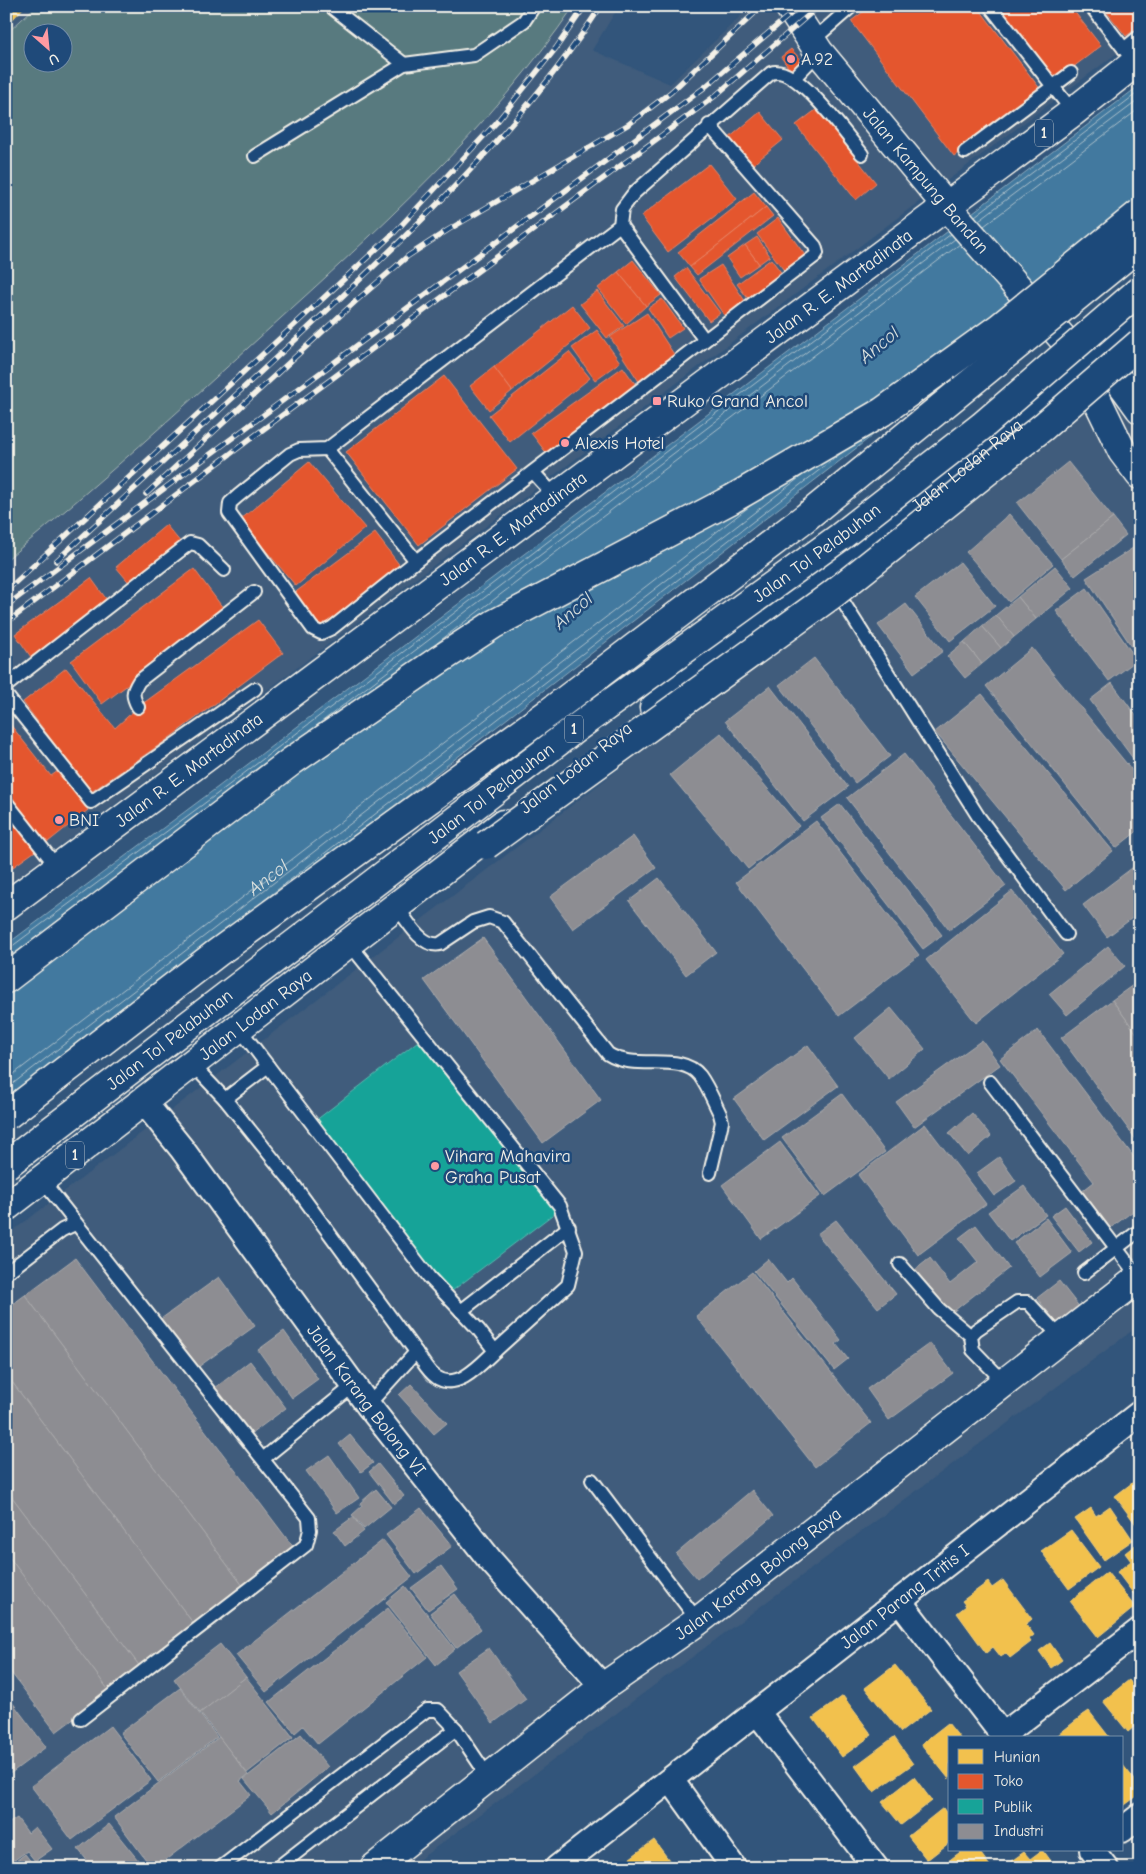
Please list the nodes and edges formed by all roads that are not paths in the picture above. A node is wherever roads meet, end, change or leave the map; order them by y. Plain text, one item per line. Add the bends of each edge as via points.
1 (330, 6) edge
2 (534, 6) edge
3 (789, 6) edge
4 (852, 6) edge
5 (990, 6) edge
6 (1091, 6) edge
7 (815, 47) junction
8 (1135, 51) edge
9 (404, 64) junction
10 (1071, 73) dead end
11 (794, 78) junction
12 (1053, 88) junction
13 (1072, 112) junction
14 (709, 125) junction
15 (965, 152) dead end
16 (862, 154) dead end
17 (255, 156) dead end
18 (951, 211) junction
19 (1140, 213) edge
20 (620, 225) junction
21 (1140, 245) edge
22 (1140, 290) edge
23 (1140, 321) edge
24 (704, 339) junction
25 (1140, 343) edge
26 (1084, 360) junction
27 (1131, 378) edge
28 (1098, 404) junction
29 (1140, 409) edge
30 (327, 449) junction
31 (533, 472) junction
32 (1140, 475) edge
33 (555, 496) junction
34 (416, 560) junction
35 (224, 570) dead end
36 (826, 575) junction
37 (254, 592) dead end
38 (6, 686) edge
39 (255, 689) dead end
40 (6, 695) edge
41 (138, 707) dead end
42 (217, 732) junction
43 (6, 802) edge
44 (58, 867) junction
45 (426, 884) junction
46 (396, 905) junction
47 (6, 906) edge
48 (1066, 934) dead end
49 (348, 942) junction
50 (6, 979) edge
51 (239, 1028) junction
52 (192, 1064) junction
53 (268, 1066) junction
54 (990, 1082) dead end
55 (226, 1099) junction
56 (144, 1102) junction
57 (6, 1116) edge
58 (6, 1165) edge
59 (710, 1173) dead end
60 (42, 1180) junction
61 (6, 1207) edge
62 (75, 1224) junction
63 (569, 1227) junction
64 (1140, 1230) edge
65 (1116, 1248) junction
66 (900, 1264) dead end
67 (6, 1273) edge
68 (1084, 1273) dead end
69 (1139, 1278) edge
70 (461, 1311) junction
71 (971, 1336) junction
72 (1060, 1338) junction
73 (496, 1351) junction
74 (416, 1352) junction
75 (1004, 1382) junction
76 (353, 1386) junction
77 (368, 1405) junction
78 (1140, 1413) edge
79 (264, 1458) junction
80 (592, 1480) dead end
81 (900, 1602) junction
82 (698, 1621) junction
83 (1140, 1630) edge
84 (603, 1687) junction
85 (758, 1713) junction
86 (81, 1719) dead end
87 (456, 1729) junction
88 (1004, 1736) edge
89 (489, 1778) junction
90 (671, 1780) junction
91 (1140, 1816) edge
92 (1124, 1828) edge
93 (220, 1868) edge
94 (277, 1868) edge
95 (374, 1868) edge
96 (557, 1868) edge
97 (734, 1868) edge
98 (876, 1868) edge

1 - 9 lane
2 - 9 lane via 524,21 474,55
3 - 7 main road, Jalan Kampung Bandan
4 - 7 lane
5 - 12 lane
6 - 8 lane
7 - 11 lane
7 - 18 main road, Jalan Kampung Bandan
8 - 13 main road, Jalan R. E. Martadinata / 1
9 - 17 lane
10 - 12 lane
11 - 14 lane via 780,71 770,73
11 - 16 lane via 811,93
12 - 13 lane
12 - 15 lane
13 - 18 main road, Jalan R. E. Martadinata / 1
14 - 20 lane via 634,192 622,209
14 - 24 lane via 817,252
18 - 26 main road, Jalan Kampung Bandan
18 - 33 main road, Jalan R. E. Martadinata / 1
19 - 50 main road, bridge via 1000,327 882,412 732,499 494,624 439,660 292,761
20 - 24 lane
20 - 30 lane
21 - 57 main road, Jalan Tol Pelabuhan / 1, bridge via 805,518 547,714 217,953
22 - 58 main road, Jalan Tol Pelabuhan / 1, bridge via 982,426 840,537 568,734
23 - 26 main road, Jalan Lodan Raya / 1
24 - 31 lane
25 - 45 main road, bridge via 1044,426 832,594 486,845
26 - 27 main road
26 - 28 main road
26 - 36 main road, Jalan Lodan Raya / 1 via 844,564
27 - 28 main road
27 - 29 main road
28 - 32 main road via 1122,451
30 - 34 lane
30 - 34 lane via 299,450 290,454 230,503 229,513 313,629 321,633 332,628
31 - 33 lane
31 - 34 lane
33 - 42 main road, Jalan R. E. Martadinata / 1
35 - 38 lane via 198,544 190,543
36 - 45 main road, Jalan Lodan Raya / 1
36 - 48 lane via 978,816
37 - 41 lane via 139,681 133,690
39 - 42 lane
40 - 42 lane via 91,802 169,744
42 - 44 main road, Jalan R. E. Martadinata / 1
43 - 44 lane
44 - 47 main road, Jalan R. E. Martadinata / 1
45 - 46 main road, Jalan Lodan Raya / 1
46 - 49 main road, Jalan Lodan Raya / 1
46 - 59 lane via 413,928 434,945 489,916 502,922 608,1054 630,1063 684,1064 700,1075 722,1122
49 - 51 main road, Jalan Lodan Raya / 1
49 - 63 lane via 560,1206
51 - 52 main road, Jalan Lodan Raya / 1
51 - 53 lane
52 - 55 lane
52 - 56 main road, Jalan Lodan Raya / 1
53 - 55 lane
53 - 70 lane via 418,1263
54 - 65 lane
55 - 74 lane via 294,1185
56 - 60 main road, Jalan Lodan Raya / 1
56 - 76 street, Jalan Karang Bolong VI via 182,1149
60 - 61 main road, Jalan Lodan Raya / 1
60 - 62 lane
62 - 67 lane via 62,1230
62 - 79 lane
63 - 70 lane
63 - 73 lane via 576,1251 568,1285
64 - 65 lane
65 - 68 lane
65 - 69 lane
66 - 71 lane via 939,1309
69 - 72 main road, Jalan Karang Bolong Raya
70 - 73 lane
71 - 72 lane via 1017,1302 1028,1302
71 - 75 lane via 974,1350
72 - 75 main road, Jalan Karang Bolong Raya
73 - 74 lane via 463,1378 450,1381 436,1377
74 - 77 lane
75 - 82 main road, Jalan Karang Bolong Raya
76 - 77 street, Jalan Karang Bolong VI
76 - 79 lane
77 - 84 street, Jalan Karang Bolong VI via 490,1560
78 - 81 street, Jalan Parang Tritis I
79 - 86 lane via 309,1518 306,1545
80 - 82 lane
81 - 85 street, Jalan Parang Tritis I
81 - 88 street
82 - 84 main road, Jalan Karang Bolong Raya
83 - 88 street
84 - 89 main road, Jalan Karang Bolong Raya
85 - 90 street, Jalan Parang Tritis I
85 - 98 street
87 - 89 lane
87 - 93 lane via 438,1710 427,1710
87 - 94 lane
89 - 95 main road, Jalan Karang Bolong Raya
90 - 96 street, Jalan Parang Tritis I
90 - 97 street
91 - 92 street

